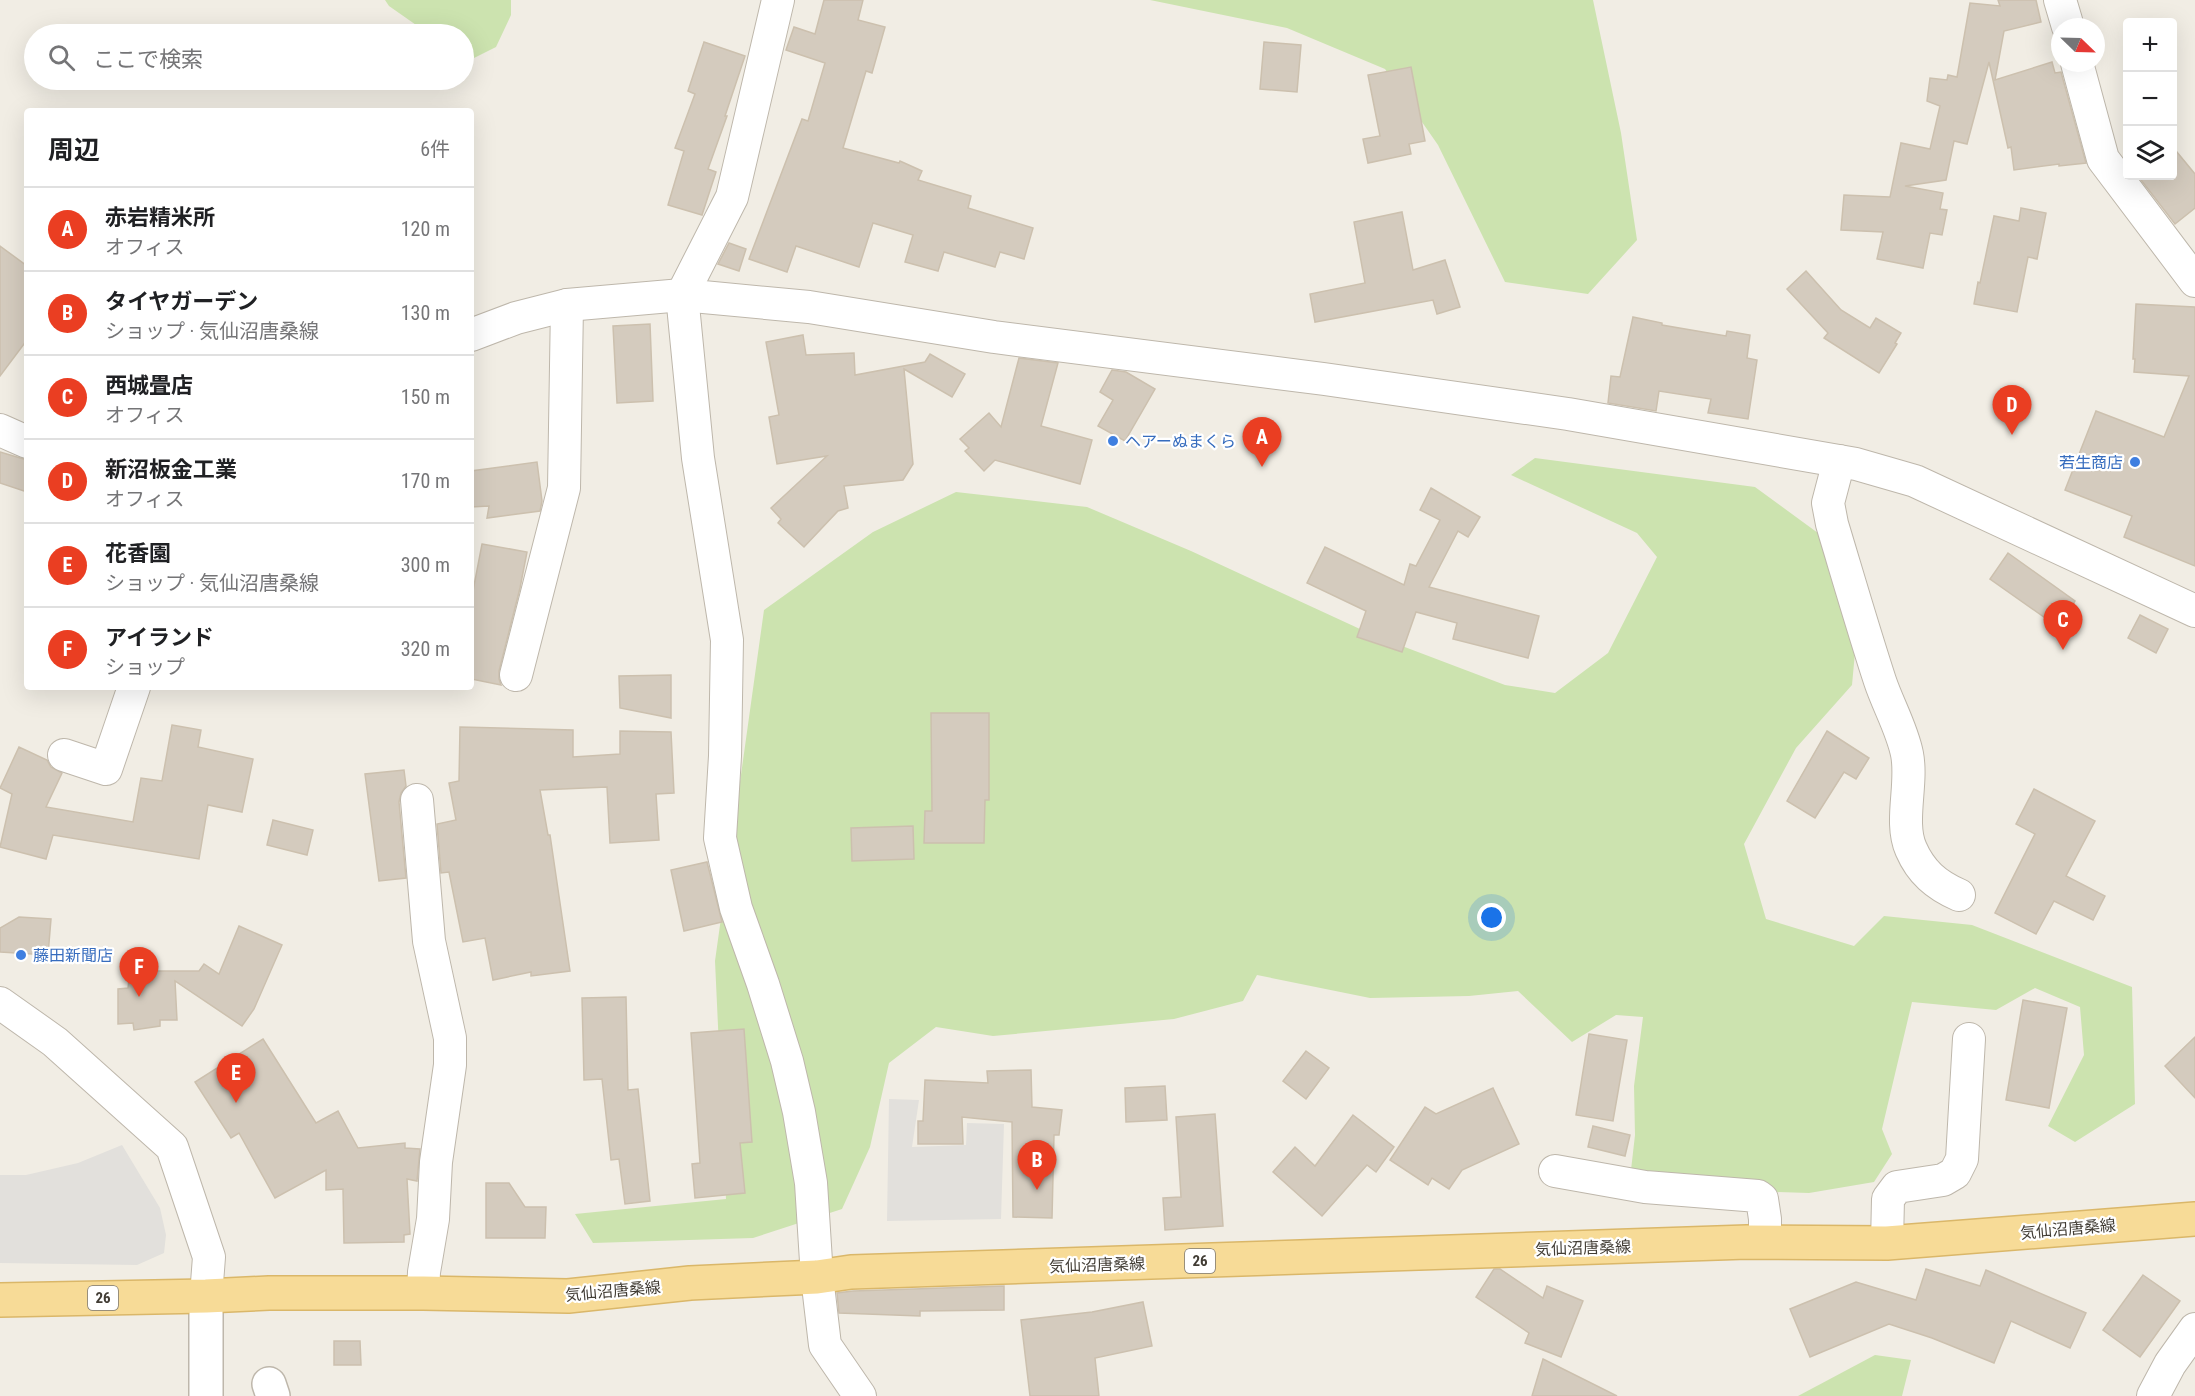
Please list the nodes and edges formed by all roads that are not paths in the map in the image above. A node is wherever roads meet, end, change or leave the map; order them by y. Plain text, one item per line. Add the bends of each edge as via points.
1 (778, 0) edge
2 (2060, 0) edge
3 (2065, 18) edge
4 (2079, 72) edge
5 (2195, 281) edge
6 (682, 295) junction
7 (567, 305) junction
8 (474, 334) edge
9 (0, 430) edge
10 (24, 441) edge
11 (1839, 461) junction
12 (2195, 611) edge
13 (516, 675) dead end
14 (133, 690) edge
15 (64, 755) dead end
16 (417, 800) dead end
17 (1959, 895) dead end
18 (0, 1003) edge
19 (1969, 1039) dead end
20 (1555, 1171) dead end
21 (2195, 1219) edge
22 (1765, 1242) junction
23 (1887, 1243) junction
24 (817, 1277) junction
25 (423, 1293) junction
26 (206, 1296) junction
27 (0, 1300) edge
28 (2195, 1329) edge
29 (206, 1396) edge
30 (860, 1396) edge
31 (2153, 1396) edge

1 - 6 street via 732,197
2 - 3 street
4 - 5 street via 2103,159
6 - 7 street
6 - 11 street via 809,307 994,337 1347,382 1568,414
6 - 24 street via 698,458 727,640 720,838 736,909 787,1061 799,1112 811,1183
7 - 8 street
7 - 13 street via 564,488
9 - 10 street
11 - 12 street via 1915,481
11 - 17 street via 1828,503 1877,672 1906,753 1910,848 1925,874
14 - 15 street via 106,769
16 - 25 street via 429,941 450,1038 450,1065 436,1162 434,1219
18 - 26 street via 55,1041 172,1147 209,1257
19 - 23 street via 1962,1159 1955,1173 1942,1180 1896,1186 1888,1199
20 - 22 street via 1645,1187 1758,1196 1762,1199
21 - 23 main road, 気仙沼唐桑線 / 26
22 - 23 main road, 気仙沼唐桑線 / 26
22 - 24 main road, 気仙沼唐桑線 / 26 via 863,1272
24 - 25 main road, 気仙沼唐桑線 / 26 via 690,1283 568,1296
24 - 30 street via 825,1345
25 - 26 main road, 気仙沼唐桑線 / 26
26 - 27 main road, 気仙沼唐桑線 / 26
26 - 29 street
28 - 31 street

